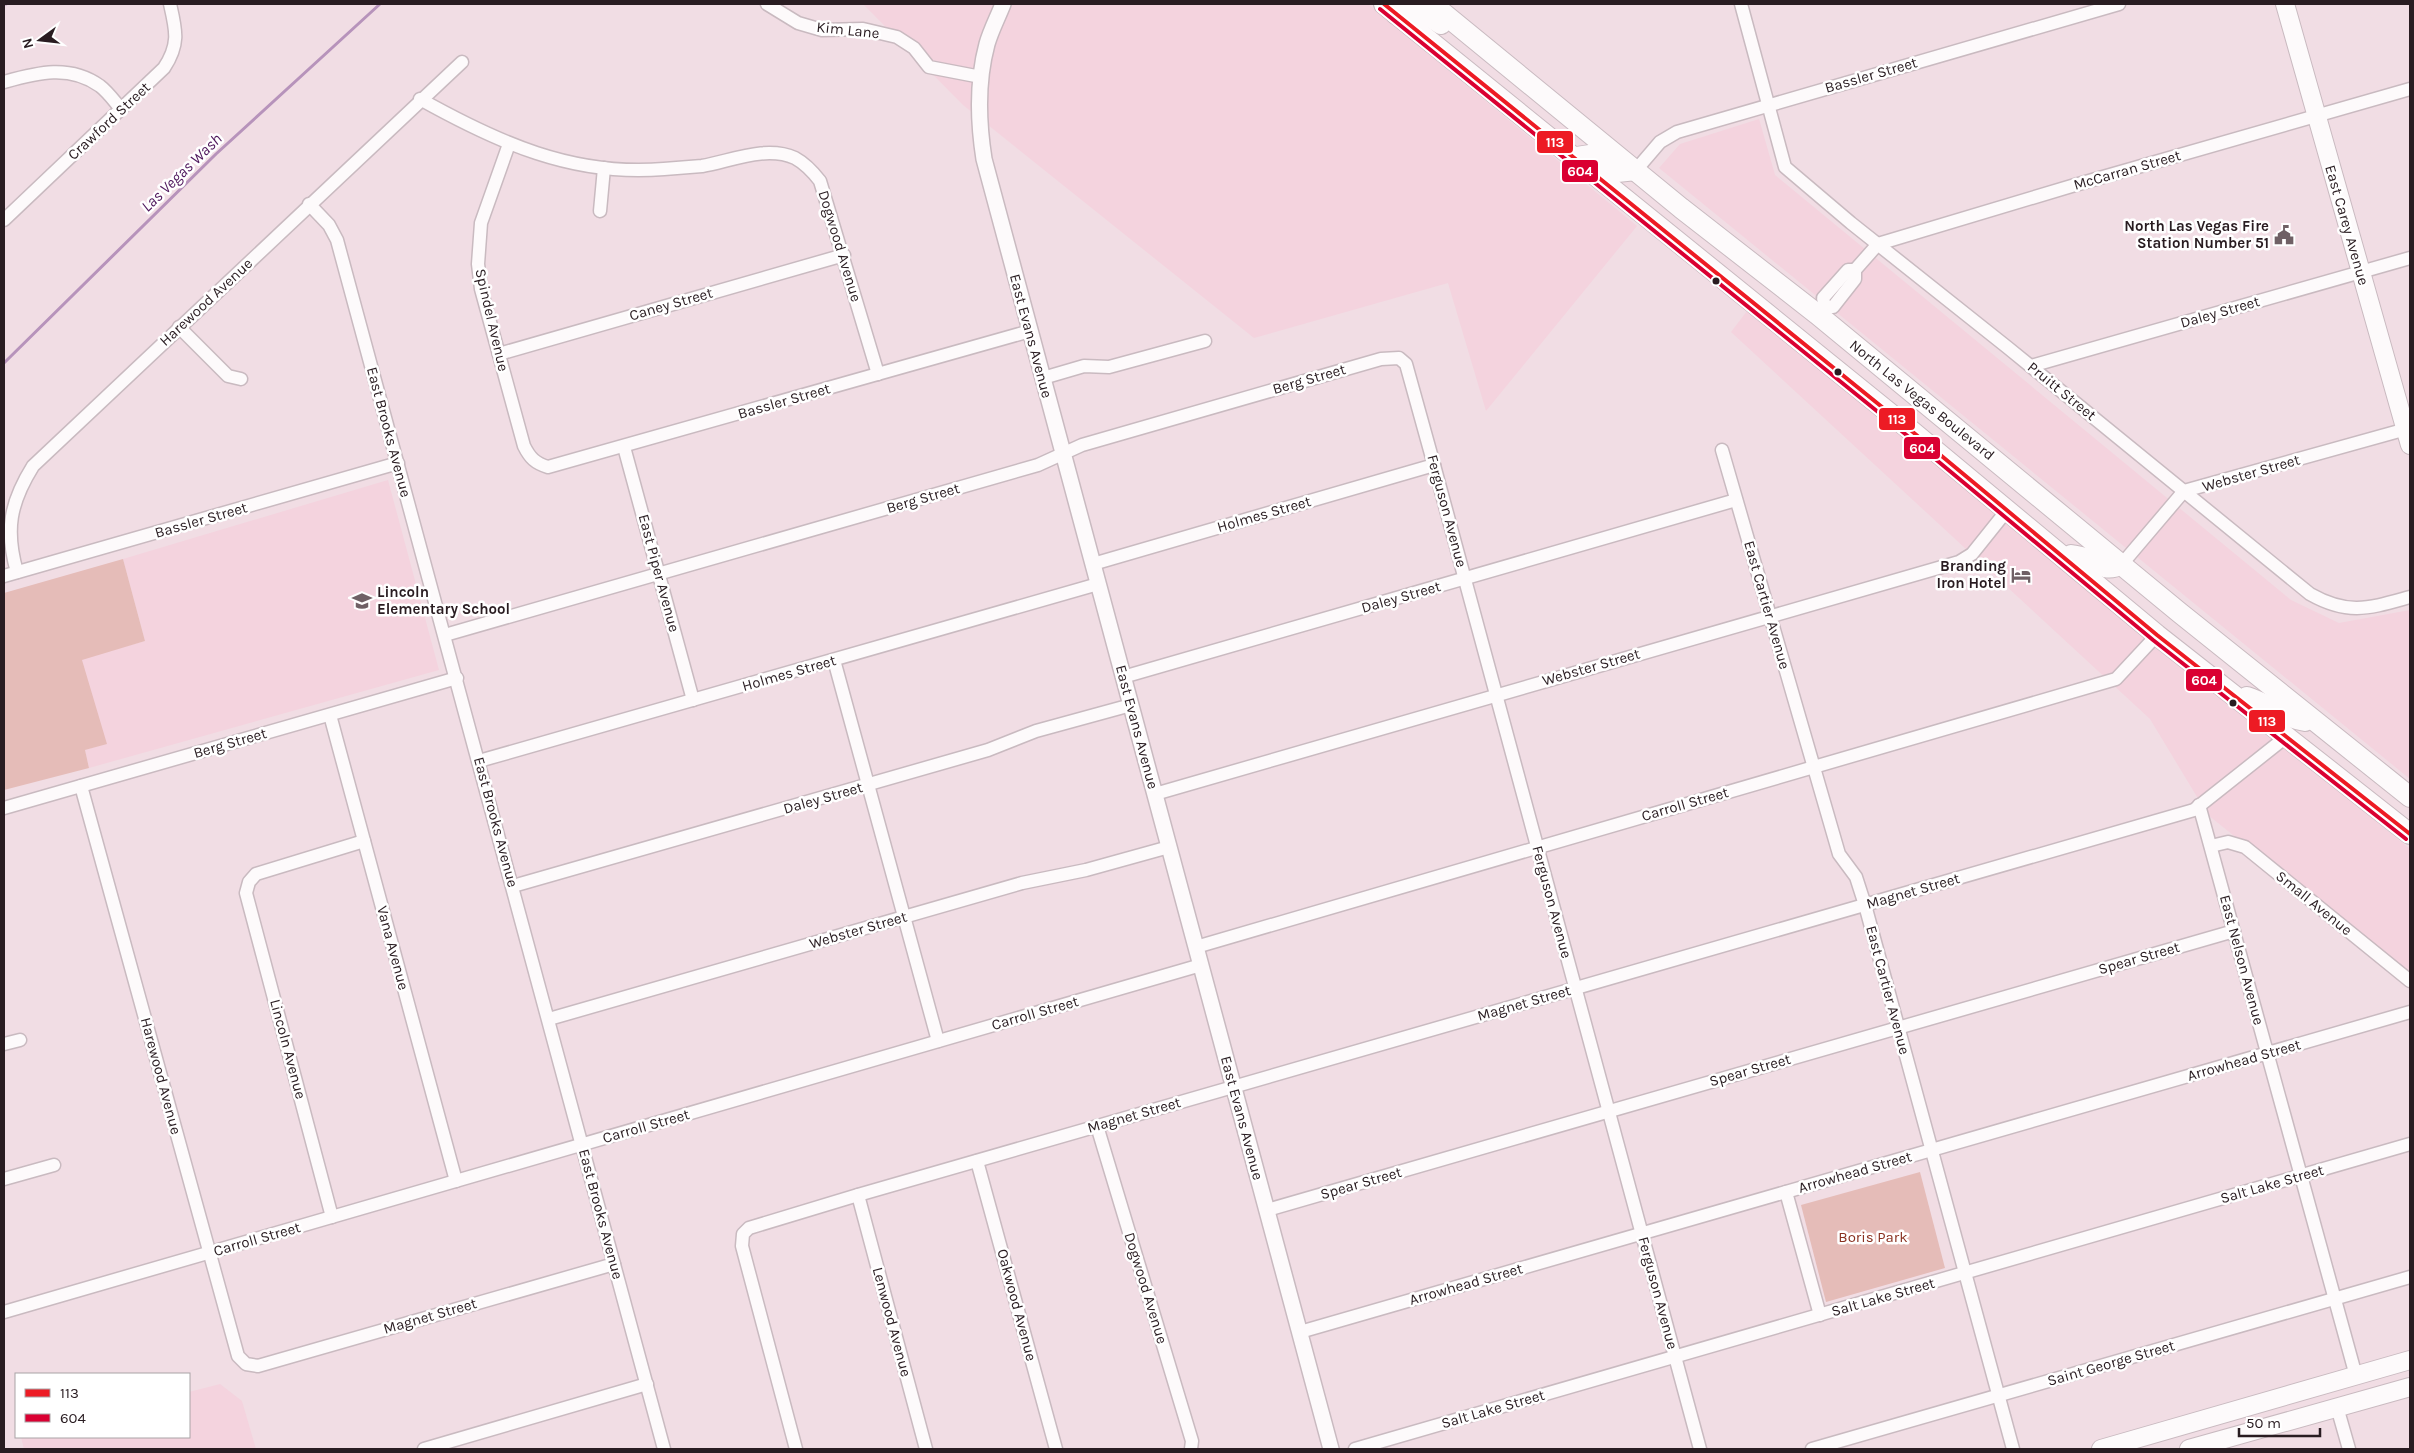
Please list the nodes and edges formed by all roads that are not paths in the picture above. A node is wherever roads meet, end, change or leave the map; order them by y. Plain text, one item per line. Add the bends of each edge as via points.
1 (170, 4) edge
2 (767, 4) edge
3 (1003, 4) edge
4 (1432, 4) edge
5 (1741, 4) edge
6 (2119, 4) edge
7 (2285, 4) edge
8 (1390, 9) edge
9 (1460, 26) junction
10 (462, 62) dead end
11 (981, 77) junction
12 (4, 82) edge
13 (2410, 89) edge
14 (420, 99) junction
15 (1768, 105) junction
16 (121, 109) junction
17 (2316, 116) junction
18 (509, 144) junction
19 (1572, 157) junction
20 (604, 168) junction
21 (1636, 170) junction
22 (1620, 196) junction
23 (309, 204) junction
24 (600, 212) dead end
25 (1689, 215) junction
26 (4, 220) edge
27 (1878, 244) junction
28 (844, 255) junction
29 (2410, 258) edge
30 (2361, 272) junction
31 (1753, 303) junction
32 (1821, 311) junction
33 (179, 327) junction
34 (1030, 331) junction
35 (1205, 341) dead end
36 (499, 354) junction
37 (1399, 358) joint
38 (2031, 366) junction
39 (878, 374) junction
40 (1043, 378) junction
41 (241, 379) dead end
42 (2409, 434) edge
43 (624, 447) junction
44 (1722, 450) dead end
45 (1063, 453) junction
46 (398, 463) junction
47 (538, 464) joint
48 (1434, 465) junction
49 (2184, 491) junction
50 (1736, 500) junction
51 (2008, 509) junction
52 (2068, 520) junction
53 (2062, 554) junction
54 (1093, 564) junction
55 (2122, 564) junction
56 (17, 572) junction
57 (659, 574) junction
58 (4, 576) edge
59 (1465, 578) junction
60 (1098, 584) junction
61 (2410, 597) edge
62 (1770, 616) junction
63 (445, 635) junction
64 (2158, 635) junction
65 (2220, 645) junction
66 (834, 660) junction
67 (457, 678) junction
68 (1123, 678) junction
69 (2229, 692) junction
70 (1496, 695) junction
71 (693, 700) junction
72 (1131, 704) junction
73 (330, 714) junction
74 (2310, 718) junction
75 (2286, 737) junction
76 (479, 761) junction
77 (1813, 766) junction
78 (2372, 767) junction
79 (868, 784) junction
80 (81, 786) junction
81 (1155, 794) junction
82 (2410, 797) edge
83 (2199, 805) junction
84 (4, 808) edge
85 (2410, 834) edge
86 (364, 841) junction
87 (1537, 846) junction
88 (2211, 846) junction
89 (1169, 847) junction
90 (513, 886) junction
91 (1865, 905) junction
92 (904, 917) junction
93 (2234, 931) junction
94 (1196, 947) junction
95 (1201, 965) junction
96 (2410, 981) edge
97 (1575, 988) junction
98 (2410, 1012) edge
99 (549, 1019) junction
100 (1898, 1028) junction
101 (20, 1040) dead end
102 (938, 1041) junction
103 (4, 1044) edge
104 (2267, 1053) junction
105 (1234, 1087) junction
106 (1609, 1111) junction
107 (1097, 1126) junction
108 (582, 1144) junction
109 (2410, 1144) edge
110 (1931, 1150) junction
111 (977, 1160) junction
112 (54, 1165) dead end
113 (2301, 1176) junction
114 (4, 1179) edge
115 (456, 1181) junction
116 (1786, 1192) junction
117 (858, 1195) junction
118 (1267, 1210) junction
119 (332, 1217) junction
120 (1642, 1234) junction
121 (209, 1253) junction
122 (614, 1264) junction
123 (1964, 1273) junction
124 (2410, 1277) edge
125 (2334, 1299) junction
126 (4, 1312) edge
127 (1820, 1315) junction
128 (1300, 1332) junction
129 (1675, 1357) junction
130 (2404, 1362) edge
131 (246, 1364) joint
132 (2356, 1376) junction
133 (647, 1384) junction
134 (2410, 1387) edge
135 (1998, 1396) junction
136 (2337, 1407) junction
137 (2137, 1444) edge
138 (424, 1449) edge
139 (664, 1449) edge
140 (796, 1449) edge
141 (926, 1449) edge
142 (1056, 1449) edge
143 (1191, 1449) edge
144 (1331, 1449) edge
145 (1354, 1449) edge
146 (1700, 1449) edge
147 (1812, 1449) edge
148 (2013, 1449) edge
149 (2101, 1449) edge
150 (2189, 1449) edge
151 (2349, 1449) edge

1 - 16 street, Crawford Street via 177,34 172,56 164,68
2 - 11 street, Kim Lane via 798,23 822,30 863,29 897,37 914,48 929,67
3 - 11 street, East Evans Avenue via 988,43
4 - 9 main road, North Las Vegas Boulevard
5 - 15 street
6 - 15 street, Bassler Street
7 - 17 main road, East Carey Avenue
8 - 9 main road via 1413,6 1440,23
8 - 19 main road, North Las Vegas Boulevard
9 - 21 main road, North Las Vegas Boulevard
10 - 14 street, Harewood Avenue
11 - 34 street, East Evans Avenue via 980,131 984,159
12 - 16 street via 36,73 71,73 100,86
13 - 17 street, McCarran Street
14 - 18 street, Dogwood Avenue via 475,130
14 - 23 street, Harewood Avenue
15 - 21 street, Bassler Street via 1678,132 1660,142
15 - 27 street, Pruitt Street via 1785,167
16 - 26 street, Crawford Street
17 - 27 street, McCarran Street
17 - 30 main road, East Carey Avenue
18 - 20 street, Dogwood Avenue via 555,159
18 - 36 street, Spindel Avenue via 481,223 478,264
19 - 21 main road via 1590,155 1617,172
19 - 22 main road, North Las Vegas Boulevard
20 - 24 street
20 - 28 street, Dogwood Avenue via 655,170 760,154 794,158 807,166 820,181
21 - 25 main road, North Las Vegas Boulevard
22 - 25 main road via 1638,191 1675,214
22 - 31 main road, North Las Vegas Boulevard
23 - 33 street, Harewood Avenue
23 - 46 street, East Brooks Avenue via 329,225 336,240
25 - 32 main road, North Las Vegas Boulevard
27 - 32 street via 1823,298
27 - 38 street, Pruitt Street
28 - 36 street, Caney Street
28 - 39 street, Dogwood Avenue
29 - 30 street, Daley Street
30 - 38 street, Daley Street
30 - 42 main road, East Carey Avenue
31 - 32 main road via 1775,306 1800,320
31 - 51 main road, North Las Vegas Boulevard
32 - 52 main road, North Las Vegas Boulevard
33 - 41 street via 228,376
33 - 56 street, Harewood Avenue via 33,466 22,485 11,517 10,549
34 - 39 street, Bassler Street
34 - 40 street, East Evans Avenue
35 - 40 street via 1109,368 1084,366
36 - 47 street, Spindel Avenue via 524,446
37 - 45 street, Berg Street via 1381,358
37 - 48 street, Ferguson Avenue via 1406,364
38 - 49 street, Pruitt Street
39 - 43 street, Bassler Street
40 - 45 street, East Evans Avenue
42 - 49 street, Webster Street
43 - 47 street, Bassler Street via 548,467
43 - 57 street, East Piper Avenue
44 - 50 street, East Cartier Avenue
45 - 54 street, East Evans Avenue
45 - 57 street, Berg Street via 1038,465
46 - 56 street, Bassler Street
46 - 63 street, East Brooks Avenue
48 - 54 street, Holmes Street
48 - 59 street, Ferguson Avenue
49 - 55 street, Webster Street
49 - 61 street, Pruitt Street via 2310,594 2330,605 2374,607
50 - 59 street, Daley Street
50 - 62 street, East Cartier Avenue
51 - 52 main road via 2023,503 2050,520
51 - 53 main road, North Las Vegas Boulevard
51 - 62 street, Webster Street via 1972,554 1959,562
52 - 55 main road, North Las Vegas Boulevard
53 - 55 main road via 2087,558 2104,568
53 - 64 main road, North Las Vegas Boulevard
54 - 60 street, East Evans Avenue
55 - 65 main road, North Las Vegas Boulevard
56 - 58 street, Bassler Street
57 - 63 street, Berg Street
57 - 71 street, East Piper Avenue
59 - 68 street, Daley Street
59 - 70 street, Ferguson Avenue
60 - 66 street, Holmes Street
60 - 68 street, East Evans Avenue
62 - 70 street, Webster Street
62 - 77 street, East Cartier Avenue
63 - 67 street, East Brooks Avenue
64 - 65 main road via 2164,629 2174,627 2205,644
64 - 69 main road, North Las Vegas Boulevard
64 - 77 street, Carroll Street via 2116,679
65 - 74 main road, North Las Vegas Boulevard
66 - 71 street, Holmes Street
66 - 79 street
67 - 73 street, Berg Street
67 - 76 street, East Brooks Avenue
68 - 72 street, East Evans Avenue
69 - 74 main road via 2262,702 2289,718 2305,721
69 - 75 main road, North Las Vegas Boulevard
70 - 81 street, Webster Street
70 - 87 street, Ferguson Avenue
71 - 76 street, Holmes Street
72 - 79 street, Daley Street
72 - 81 street, East Evans Avenue
73 - 80 street, Berg Street
73 - 86 street, Vana Avenue
74 - 78 main road, North Las Vegas Boulevard
75 - 78 main road via 2308,733 2349,763
75 - 83 street, Magnet Street
75 - 85 main road, North Las Vegas Boulevard
76 - 90 street, East Brooks Avenue
77 - 87 street, Carroll Street
77 - 91 street, East Cartier Avenue via 1839,854 1856,877
78 - 82 main road, North Las Vegas Boulevard
79 - 90 street, Daley Street
79 - 92 street
80 - 84 street, Berg Street
80 - 121 street, Harewood Avenue
81 - 89 street, East Evans Avenue
83 - 88 street, East Nelson Avenue
83 - 91 street, Magnet Street via 2194,810
86 - 115 street, Vana Avenue
86 - 119 street, Lincoln Avenue via 256,874 246,893
87 - 94 street, Carroll Street
87 - 97 street, Ferguson Avenue
88 - 93 street, East Nelson Avenue
88 - 96 street, Small Avenue via 2228,842 2244,847
89 - 92 street, Webster Street via 1086,870 1022,883
89 - 94 street, East Evans Avenue
90 - 99 street, East Brooks Avenue
91 - 97 street, Magnet Street
91 - 100 street, East Cartier Avenue
92 - 99 street, Webster Street
92 - 102 street
93 - 100 street, Spear Street
93 - 104 street, East Nelson Avenue
94 - 95 street, East Evans Avenue
95 - 102 street, Carroll Street
95 - 105 street, East Evans Avenue
97 - 105 street, Magnet Street
97 - 106 street, Ferguson Avenue
98 - 104 street, Arrowhead Street
99 - 108 street, East Brooks Avenue
100 - 106 street, Spear Street
100 - 110 street, East Cartier Avenue
101 - 103 street
102 - 108 street, Carroll Street
104 - 110 street, Arrowhead Street
104 - 113 street, East Nelson Avenue
105 - 107 street, Magnet Street
105 - 118 street, East Evans Avenue
106 - 118 street, Spear Street
106 - 120 street, Ferguson Avenue
107 - 111 street, Magnet Street
107 - 143 street, Dogwood Avenue via 1192,1441
108 - 115 street, Carroll Street
108 - 122 street, East Brooks Avenue
109 - 113 street, Salt Lake Street
110 - 116 street, Arrowhead Street
110 - 123 street, East Cartier Avenue
111 - 117 street, Magnet Street
111 - 142 street, Oakwood Avenue
112 - 114 street
113 - 123 street, Salt Lake Street
113 - 125 street, East Nelson Avenue
115 - 119 street, Carroll Street
116 - 120 street, Arrowhead Street
116 - 127 street
117 - 140 street, Magnet Street via 749,1228 743,1234 742,1246
117 - 141 street, Lenwood Avenue
118 - 128 street, East Evans Avenue
119 - 121 street, Carroll Street
120 - 128 street, Arrowhead Street
120 - 129 street, Ferguson Avenue
121 - 126 street, Carroll Street
121 - 131 street, Harewood Avenue via 238,1356
122 - 131 street, Magnet Street via 258,1366
122 - 133 street, East Brooks Avenue
123 - 127 street, Salt Lake Street
123 - 135 street, East Cartier Avenue
124 - 125 street, Saint George Street
125 - 132 street, East Nelson Avenue
125 - 135 street, Saint George Street
127 - 129 street, Salt Lake Street
128 - 144 street, East Evans Avenue
129 - 145 street, Salt Lake Street
129 - 146 street, Ferguson Avenue
130 - 132 main road
130 - 136 main road via 2390,1378 2338,1395
132 - 137 main road
133 - 138 street
133 - 139 street, East Brooks Avenue
134 - 136 main road
135 - 147 street, Saint George Street
135 - 148 street, East Cartier Avenue
136 - 150 main road
136 - 151 street
137 - 149 main road

